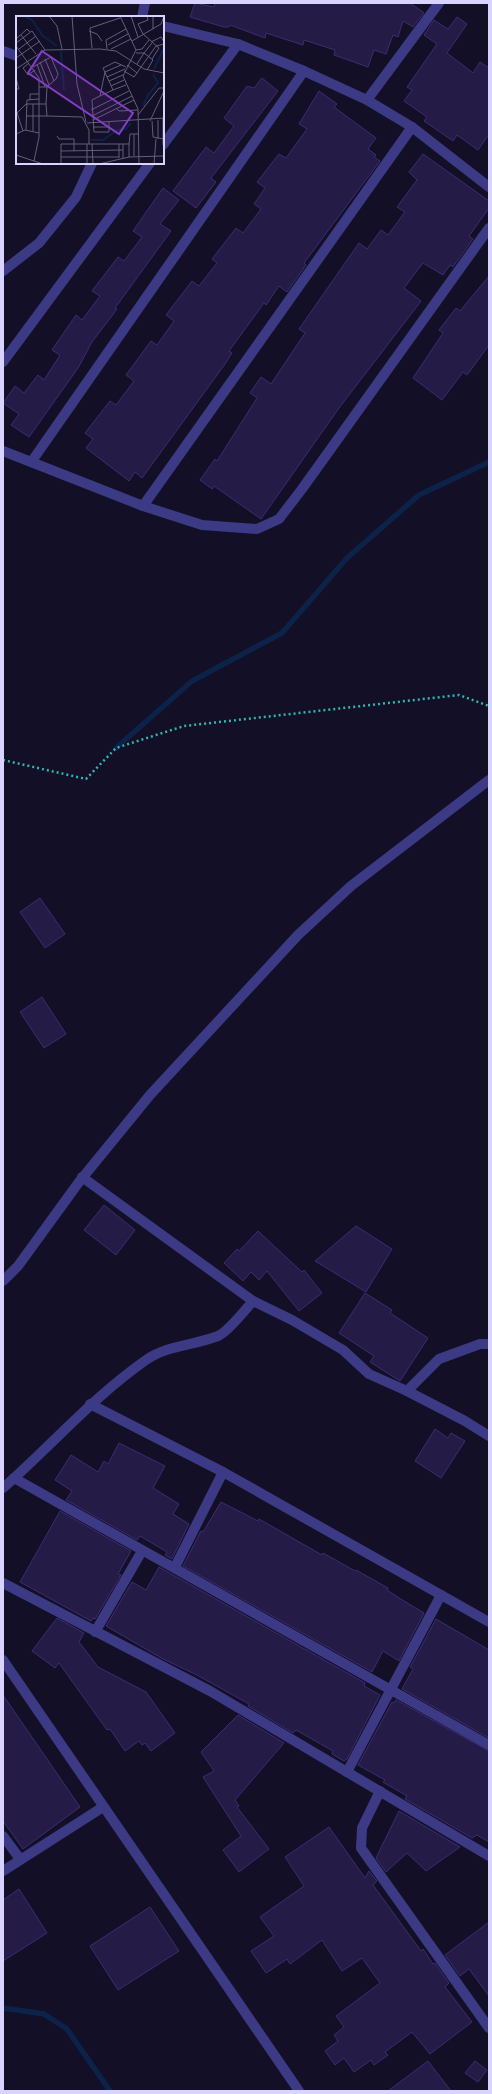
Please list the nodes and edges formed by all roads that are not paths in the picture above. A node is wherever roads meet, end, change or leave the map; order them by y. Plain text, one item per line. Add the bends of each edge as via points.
1 (146, 3) edge
2 (440, 3) edge
3 (142, 16) edge
4 (164, 26) edge
5 (238, 44) junction
6 (3, 51) edge
7 (16, 56) edge
8 (304, 71) junction
9 (367, 100) junction
10 (412, 127) junction
11 (164, 144) edge
12 (92, 164) edge
13 (149, 164) edge
14 (489, 187) edge
15 (489, 228) edge
16 (3, 272) edge
17 (3, 362) edge
18 (3, 451) edge
19 (32, 461) junction
20 (143, 506) junction
21 (489, 780) edge
22 (82, 1177) junction
23 (3, 1280) edge
24 (253, 1301) junction
25 (489, 1344) edge
26 (407, 1391) junction
27 (90, 1404) junction
28 (489, 1436) edge
29 (223, 1472) junction
30 (14, 1478) junction
31 (3, 1488) edge
32 (142, 1551) junction
33 (175, 1568) junction
34 (3, 1583) edge
35 (441, 1595) junction
36 (489, 1622) edge
37 (95, 1632) junction
38 (3, 1660) edge
39 (390, 1690) junction
40 (489, 1745) edge
41 (346, 1772) junction
42 (380, 1791) junction
43 (103, 1807) junction
44 (3, 1836) edge
45 (489, 1856) edge
46 (20, 1859) junction
47 (3, 1871) edge
48 (489, 2028) edge
49 (299, 2091) edge

1 - 3 street
2 - 9 street
4 - 5 street
5 - 8 street
5 - 11 street
6 - 7 street
8 - 9 street
8 - 19 street
9 - 10 street
10 - 14 street
10 - 20 street
12 - 16 street via 76,197 39,243
13 - 17 street
15 - 20 street via 279,519 257,529 209,525
18 - 19 street
19 - 20 street
21 - 22 street via 351,886 298,935 150,1095
22 - 23 street via 18,1266
22 - 24 street
24 - 26 street via 343,1350 369,1374
24 - 27 street via 220,1335 148,1358
25 - 26 street via 480,1344 439,1359
26 - 28 street
27 - 29 street
27 - 30 street
29 - 33 street
29 - 35 street
30 - 31 street
30 - 32 street
32 - 33 street
32 - 37 street
33 - 39 street
34 - 37 street
35 - 36 street
35 - 39 street
37 - 41 street via 210,1691
38 - 43 street
39 - 40 street
39 - 41 street
41 - 42 street
42 - 45 street
42 - 48 street via 362,1828 361,1848
43 - 46 street
43 - 49 street
44 - 46 street
46 - 47 street

